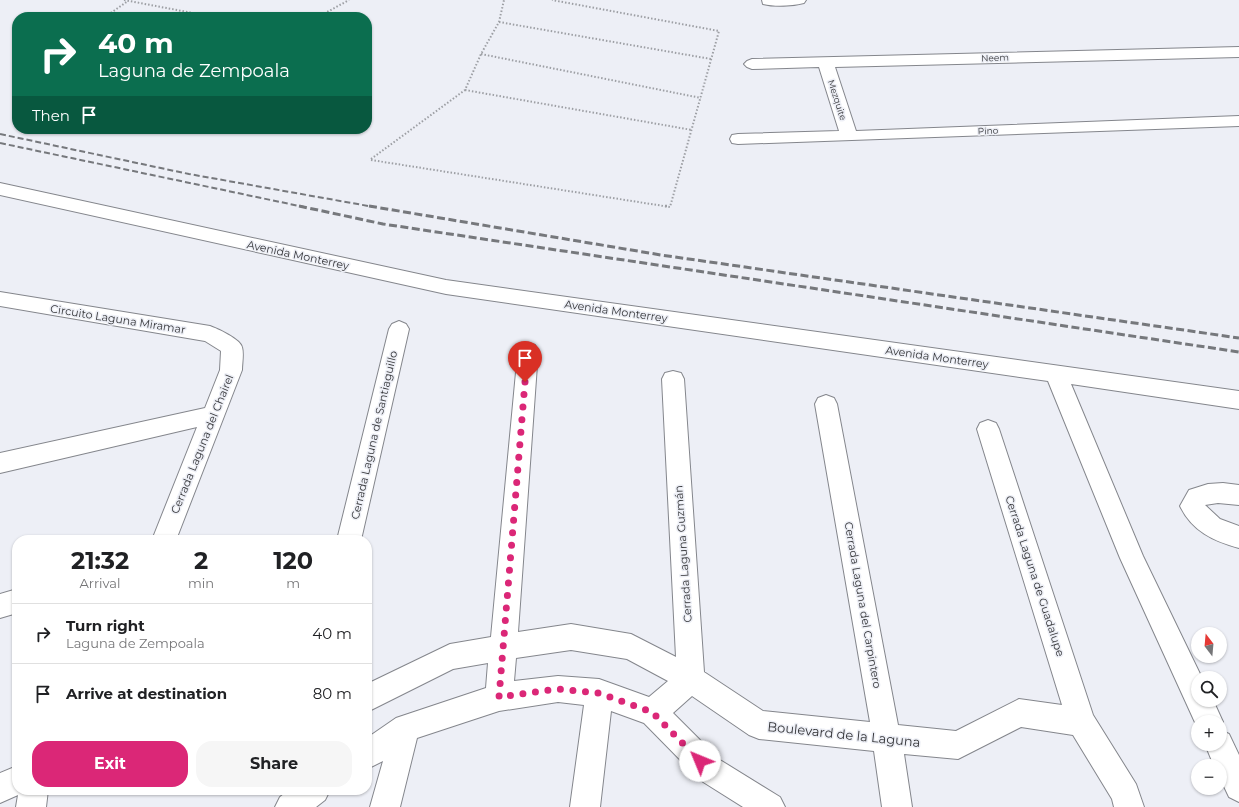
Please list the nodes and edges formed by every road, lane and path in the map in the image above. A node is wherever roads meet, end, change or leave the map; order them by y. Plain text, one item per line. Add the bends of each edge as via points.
1 (124, 0) edge
2 (129, 0) edge
3 (349, 0) edge
4 (504, 0) edge
5 (552, 0) edge
6 (800, 0) edge
7 (768, 1) edge
8 (112, 12) edge
9 (189, 12) edge
10 (327, 12) edge
11 (499, 22) junction
12 (1239, 52) edge
13 (481, 54) junction
14 (712, 59) junction
15 (826, 63) junction
16 (752, 64) dead end
17 (465, 90) junction
18 (701, 98) junction
19 (1239, 121) edge
20 (692, 130) junction
21 (849, 136) junction
22 (738, 139) dead end
23 (0, 189) edge
24 (0, 299) edge
25 (399, 329) dead end
26 (232, 348) joint
27 (528, 351) dead end
28 (1056, 374) junction
29 (672, 379) dead end
30 (1239, 400) edge
31 (826, 404) dead end
32 (213, 415) junction
33 (988, 429) dead end
34 (0, 463) edge
35 (1235, 494) edge
36 (166, 535) edge
37 (350, 535) edge
38 (1238, 537) edge
39 (12, 602) edge
40 (0, 606) edge
41 (503, 647) junction
42 (691, 679) junction
43 (1191, 684) edge
44 (599, 693) junction
45 (372, 696) edge
46 (499, 697) junction
47 (652, 712) junction
48 (1081, 722) junction
49 (406, 728) junction
50 (887, 739) junction
51 (1222, 751) edge
52 (372, 752) edge
53 (12, 783) edge
54 (1239, 787) edge
55 (0, 788) edge
56 (33, 795) edge
57 (288, 795) edge
58 (308, 795) edge
59 (32, 807) edge
60 (285, 807) edge
61 (290, 807) edge
62 (385, 807) edge
63 (585, 807) edge
64 (770, 807) edge
65 (897, 807) edge
66 (1129, 807) edge

1 - 2 path
2 - 8 path
2 - 9 path
3 - 10 path
4 - 11 path
5 - 14 path via 719,30
6 - 7 street
11 - 13 path
11 - 14 path
12 - 15 street, Neem
13 - 17 path
13 - 18 path
14 - 18 path
15 - 16 street, Neem
15 - 21 street, Mezquite
17 - 20 path
17 - 20 path via 371,160 670,207
18 - 20 path
19 - 21 street, Pino
21 - 22 street, Pino
23 - 28 street, Avenida Monterrey via 446,287
24 - 26 street, Circuito Laguna Miramar via 210,334
25 - 37 street, Cerrada Laguna de Santiaguillo
26 - 32 street, Cerrada Laguna del Chairel via 231,370
27 - 41 street
28 - 30 street, Avenida Monterrey
28 - 43 street via 1132,558
29 - 42 street, Cerrada Laguna Guzmán
31 - 50 street, Cerrada Laguna del Carpintero
32 - 34 street
32 - 36 street, Cerrada Laguna del Chairel
33 - 48 street, Cerrada Laguna de Guadalupe
35 - 38 street via 1218,492 1197,497 1192,506 1197,516 1208,524
39 - 40 street
41 - 42 street, Boulevard de la Laguna via 571,637 630,646
41 - 45 street, Boulevard de la Laguna via 450,657
41 - 46 street
42 - 47 street
42 - 50 street, Boulevard de la Laguna via 759,725
44 - 46 street via 558,689
44 - 47 street
44 - 63 street
46 - 49 street
47 - 64 street via 710,770
48 - 50 street, Boulevard de la Laguna via 1019,713 958,745
48 - 66 street via 1126,794
49 - 52 street
49 - 62 street
50 - 65 street, Cerrada Laguna del Carpintero
51 - 54 street
53 - 55 street
56 - 59 street
57 - 60 street
58 - 61 street

